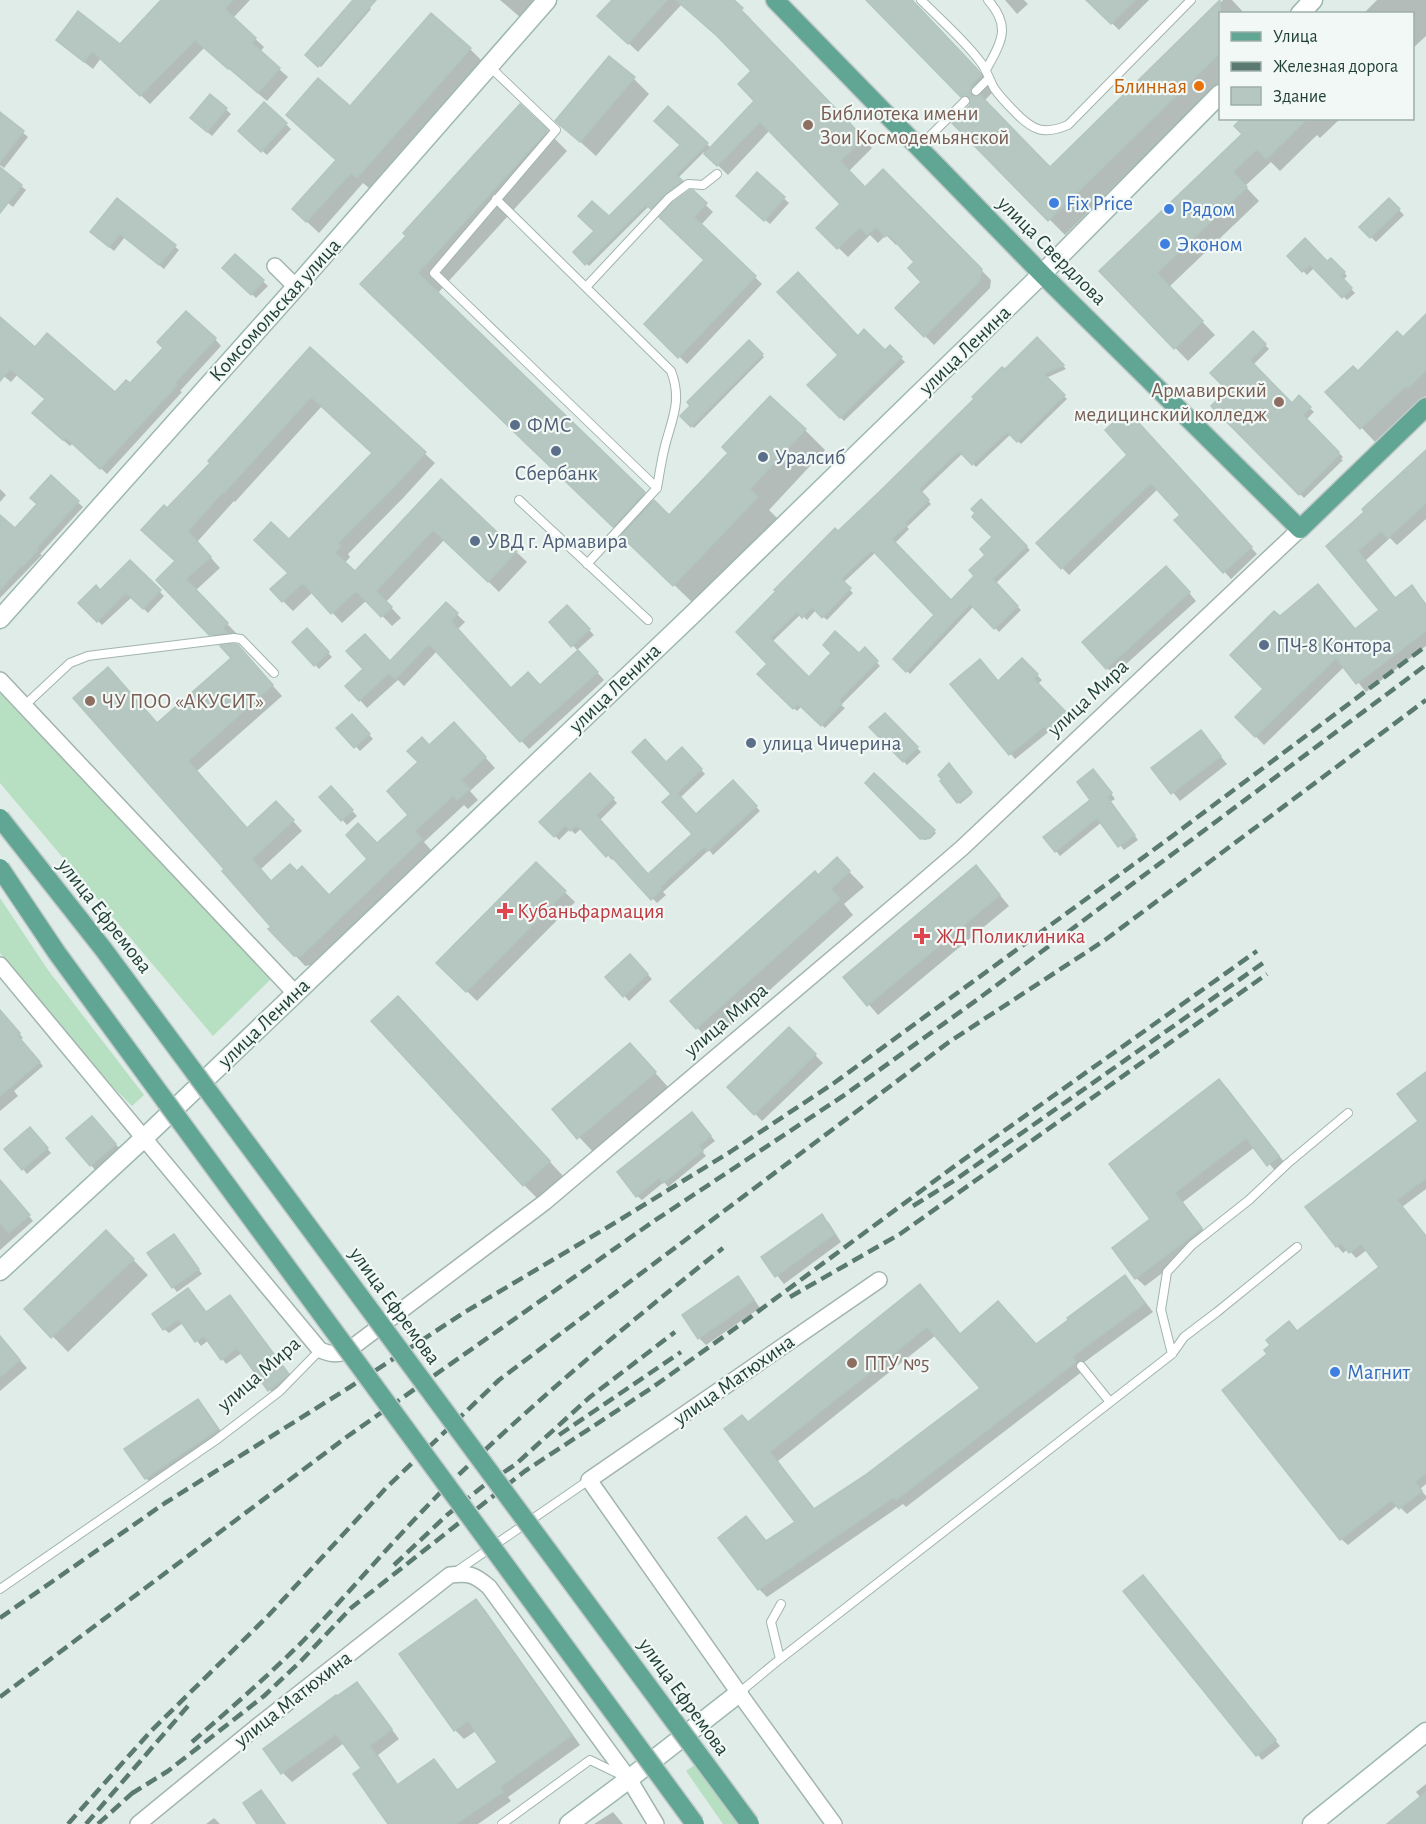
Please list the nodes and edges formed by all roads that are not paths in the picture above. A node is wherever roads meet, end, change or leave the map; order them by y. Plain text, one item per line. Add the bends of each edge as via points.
1 (547, 0) edge
2 (775, 0) edge
3 (921, 0) edge
4 (988, 0) edge
5 (1191, 0) edge
6 (1313, 0) edge
7 (1302, 12) edge
8 (489, 66) junction
9 (987, 74) junction
10 (976, 91) dead end
11 (1219, 96) edge
12 (965, 101) dead end
13 (919, 147) junction
14 (717, 174) dead end
15 (496, 199) junction
16 (275, 266) dead end
17 (1042, 274) junction
18 (296, 287) junction
19 (586, 287) junction
20 (1426, 407) edge
21 (657, 488) junction
22 (519, 500) dead end
23 (1300, 530) junction
24 (588, 564) junction
25 (0, 619) edge
26 (648, 620) dead end
27 (274, 673) dead end
28 (0, 680) edge
29 (25, 705) junction
30 (0, 818) edge
31 (0, 868) edge
32 (0, 965) edge
33 (296, 994) junction
34 (1348, 1113) dead end
35 (144, 1138) junction
36 (1297, 1247) dead end
37 (0, 1271) edge
38 (879, 1280) dead end
39 (320, 1350) junction
40 (1172, 1354) junction
41 (1081, 1366) dead end
42 (1110, 1402) junction
43 (589, 1480) junction
44 (450, 1575) junction
45 (0, 1589) edge
46 (781, 1604) dead end
47 (780, 1659) junction
48 (739, 1693) junction
49 (1426, 1732) edge
50 (629, 1779) junction
51 (138, 1824) edge
52 (502, 1824) edge
53 (569, 1824) edge
54 (656, 1824) edge
55 (695, 1824) edge
56 (750, 1824) edge
57 (834, 1824) edge
58 (1312, 1824) edge

1 - 8 street, Комсомольская улица
2 - 13 main road, улица Свердлова
3 - 9 lane via 978,58
4 - 9 lane via 998,11 1002,33
5 - 9 lane via 1068,125 1055,130 1045,131 1027,124 1003,100
6 - 7 street
8 - 15 lane via 556,130
8 - 18 street, Комсомольская улица
9 - 10 lane
11 - 17 street, улица Ленина
12 - 13 lane
13 - 17 main road, улица Свердлова
14 - 19 lane via 703,184 688,184 669,198
15 - 19 lane
15 - 21 lane via 434,273
16 - 18 street
17 - 23 main road, улица Свердлова
17 - 33 street, улица Ленина
18 - 25 street, Комсомольская улица
19 - 21 lane via 671,371 677,386
20 - 23 main road, улица Мира
21 - 24 lane
22 - 24 lane
23 - 39 street, улица Мира via 962,848 608,1150 525,1218 346,1352 338,1355
24 - 26 lane
27 - 29 lane via 241,639 234,638 103,654 70,663
28 - 29 street
29 - 33 street
30 - 56 main road, улица Ефремова, bridge via 112,960
31 - 55 main road, bridge via 64,963
32 - 35 street
33 - 35 street, улица Ленина
34 - 40 lane via 1192,1245 1167,1272 1161,1310
35 - 37 street, улица Ленина
35 - 39 street
36 - 40 lane via 1184,1337
38 - 43 street, улица Матюхина
39 - 45 lane, улица Мира via 280,1391 216,1440
40 - 42 lane
41 - 42 lane
42 - 47 lane
43 - 44 lane
43 - 48 street
44 - 50 street via 467,1573 489,1587
44 - 51 street, улица Матюхина
46 - 47 lane via 771,1622
47 - 48 lane
48 - 50 street
48 - 57 street
49 - 58 street
50 - 52 lane via 590,1760
50 - 53 street
50 - 54 street

